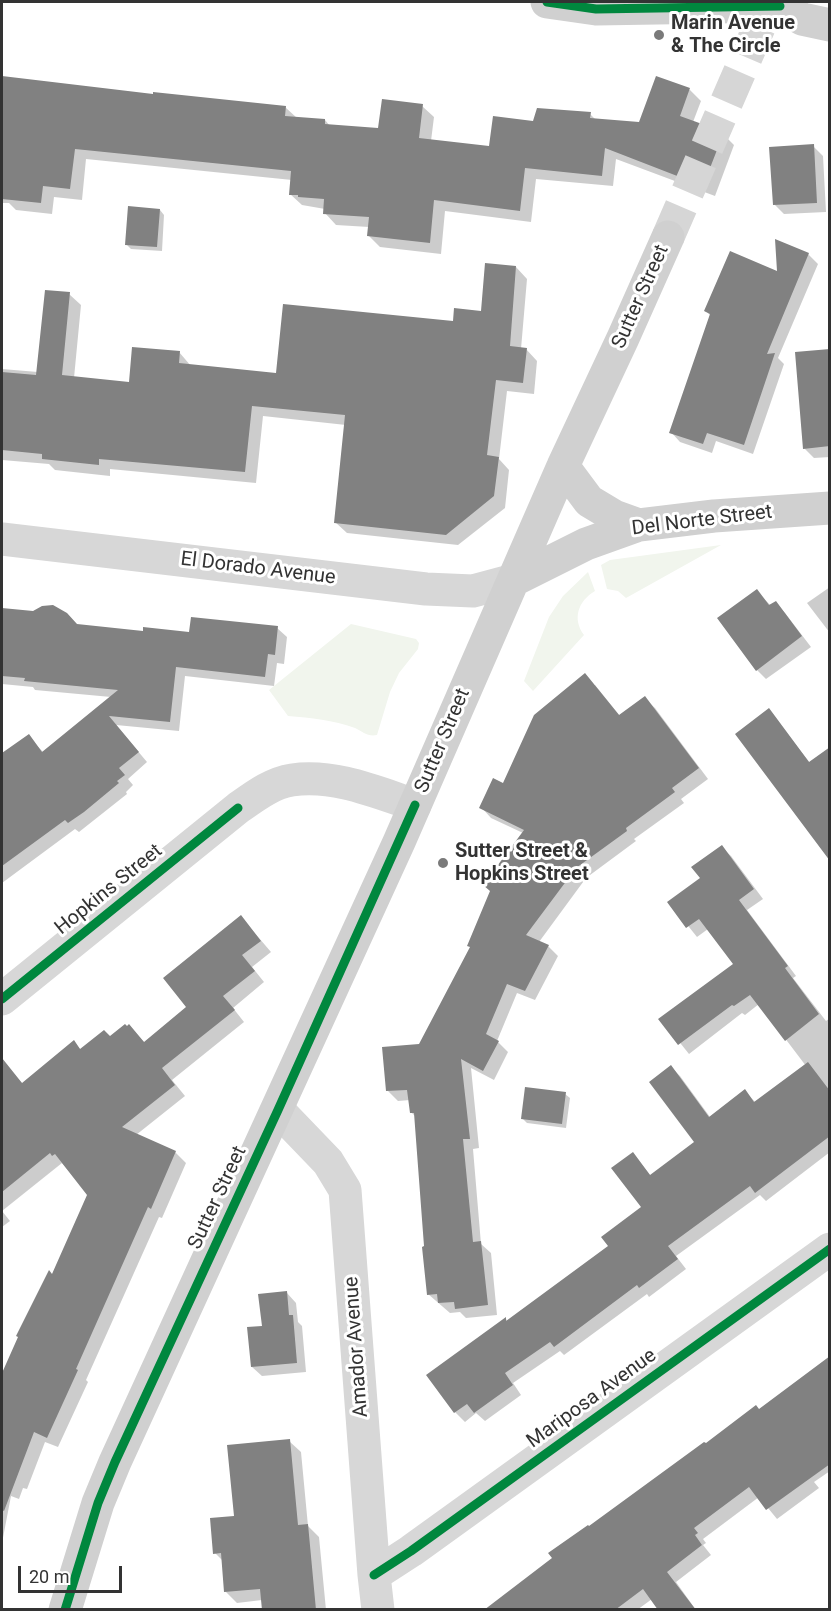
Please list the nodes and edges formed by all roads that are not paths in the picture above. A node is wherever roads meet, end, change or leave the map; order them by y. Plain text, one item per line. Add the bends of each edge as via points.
1 (547, 2) edge
2 (778, 4) edge
3 (830, 25) edge
4 (668, 237) tunnel mouth
5 (562, 466) junction
6 (830, 508) edge
7 (639, 525) junction
8 (2, 539) edge
9 (514, 580) junction
10 (415, 806) junction
11 (2, 999) edge
12 (278, 1110) junction
13 (830, 1249) edge
14 (374, 1575) junction
15 (65, 1610) edge
16 (378, 1610) edge

1 - 2 main road via 596,9
2 - 3 main road via 802,19
4 - 5 main road, Sutter Street
5 - 7 main road via 589,501
5 - 9 main road, Sutter Street
6 - 7 main road, Del Norte Street
7 - 9 main road, Del Norte Street via 586,544
8 - 9 street, El Dorado Avenue via 426,589 473,591
9 - 10 main road, Sutter Street
10 - 11 street, Hopkins Street via 327,779 291,780 263,790
10 - 12 main road, Sutter Street
12 - 14 street, Amador Avenue via 328,1162 345,1190
12 - 15 main road, Sutter Street via 115,1462
13 - 14 street, Mariposa Avenue
14 - 16 street, Amador Avenue

